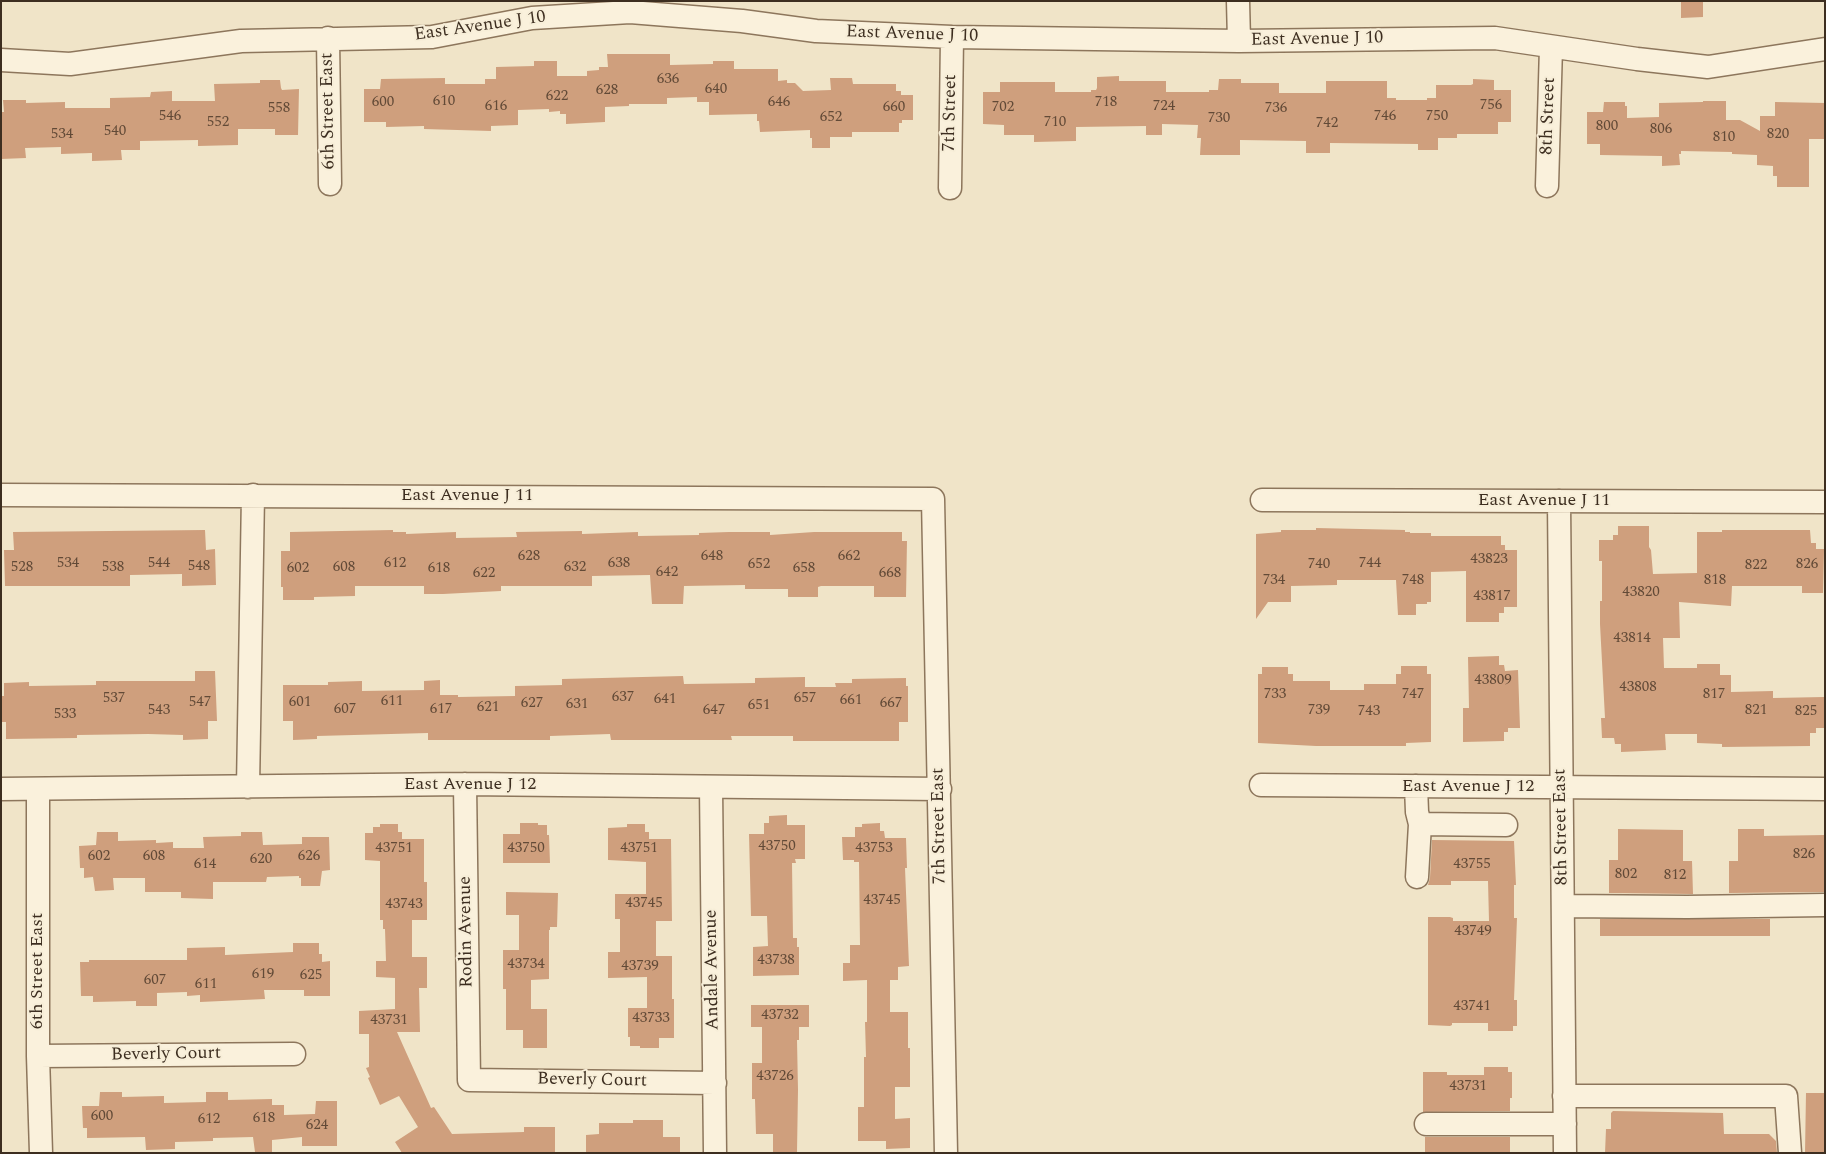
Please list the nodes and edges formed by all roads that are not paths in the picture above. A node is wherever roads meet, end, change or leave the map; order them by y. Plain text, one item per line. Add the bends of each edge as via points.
1 (1238, 1) edge
2 (532, 10) edge
3 (952, 37) junction
4 (328, 38) junction
5 (1239, 41) junction
6 (1551, 46) junction
7 (1825, 49) edge
8 (1, 60) edge
9 (330, 184) dead end
10 (1547, 186) dead end
11 (950, 188) dead end
12 (1, 495) edge
13 (254, 495) junction
14 (933, 499) joint
15 (1262, 500) dead end
16 (1559, 501) junction
17 (1825, 502) edge
18 (465, 784) junction
19 (1261, 785) dead end
20 (1416, 786) junction
21 (248, 787) junction
22 (711, 787) junction
23 (1561, 787) junction
24 (1, 788) edge
25 (940, 788) junction
26 (38, 789) junction
27 (1825, 789) edge
28 (1420, 824) junction
29 (1506, 825) dead end
30 (1417, 877) dead end
31 (1825, 905) edge
32 (1562, 906) junction
33 (294, 1054) dead end
34 (38, 1056) junction
35 (469, 1080) joint
36 (714, 1083) junction
37 (1564, 1096) junction
38 (1426, 1124) dead end
39 (1565, 1124) junction
40 (41, 1153) edge
41 (715, 1153) edge
42 (946, 1153) edge
43 (1565, 1153) edge
44 (1790, 1153) edge

1 - 5 street
2 - 3 street, East Avenue J 10 via 630,12 816,31
2 - 4 street, East Avenue J 10 via 432,37
3 - 5 street, East Avenue J 10
3 - 11 street, 7th Street
4 - 8 street, East Avenue J 10 via 241,41 70,64
4 - 9 street, 6th Street East
5 - 6 street, East Avenue J 10 via 1496,38
6 - 7 street, East Avenue J 10 via 1708,67
6 - 10 street, 8th Street
12 - 13 street, East Avenue J 11
13 - 14 street, East Avenue J 11
13 - 21 street
14 - 25 street, 7th Street East
15 - 16 street, East Avenue J 11
16 - 17 street, East Avenue J 11
16 - 23 street, 8th Street East
18 - 21 street, East Avenue J 12
18 - 22 street, East Avenue J 12
18 - 35 street, Rodin Avenue
19 - 20 street, East Avenue J 12
20 - 23 street, East Avenue J 12
20 - 28 street
21 - 26 street, East Avenue J 12
22 - 25 street, East Avenue J 12
22 - 36 street, Andale Avenue
23 - 27 street, East Avenue J 12
23 - 32 street, 8th Street East
24 - 26 street, East Avenue J 12
25 - 42 street, 7th Street East
26 - 34 street, 6th Street East
28 - 29 street
28 - 30 street
31 - 32 street
32 - 37 street, 8th Street East
33 - 34 street, Beverly Court
34 - 40 street, 6th Street East
35 - 36 street, Beverly Court
36 - 41 street, Andale Avenue
37 - 39 street, 8th Street East
37 - 44 street via 1786,1096
38 - 39 street
39 - 43 street, 8th Street East

